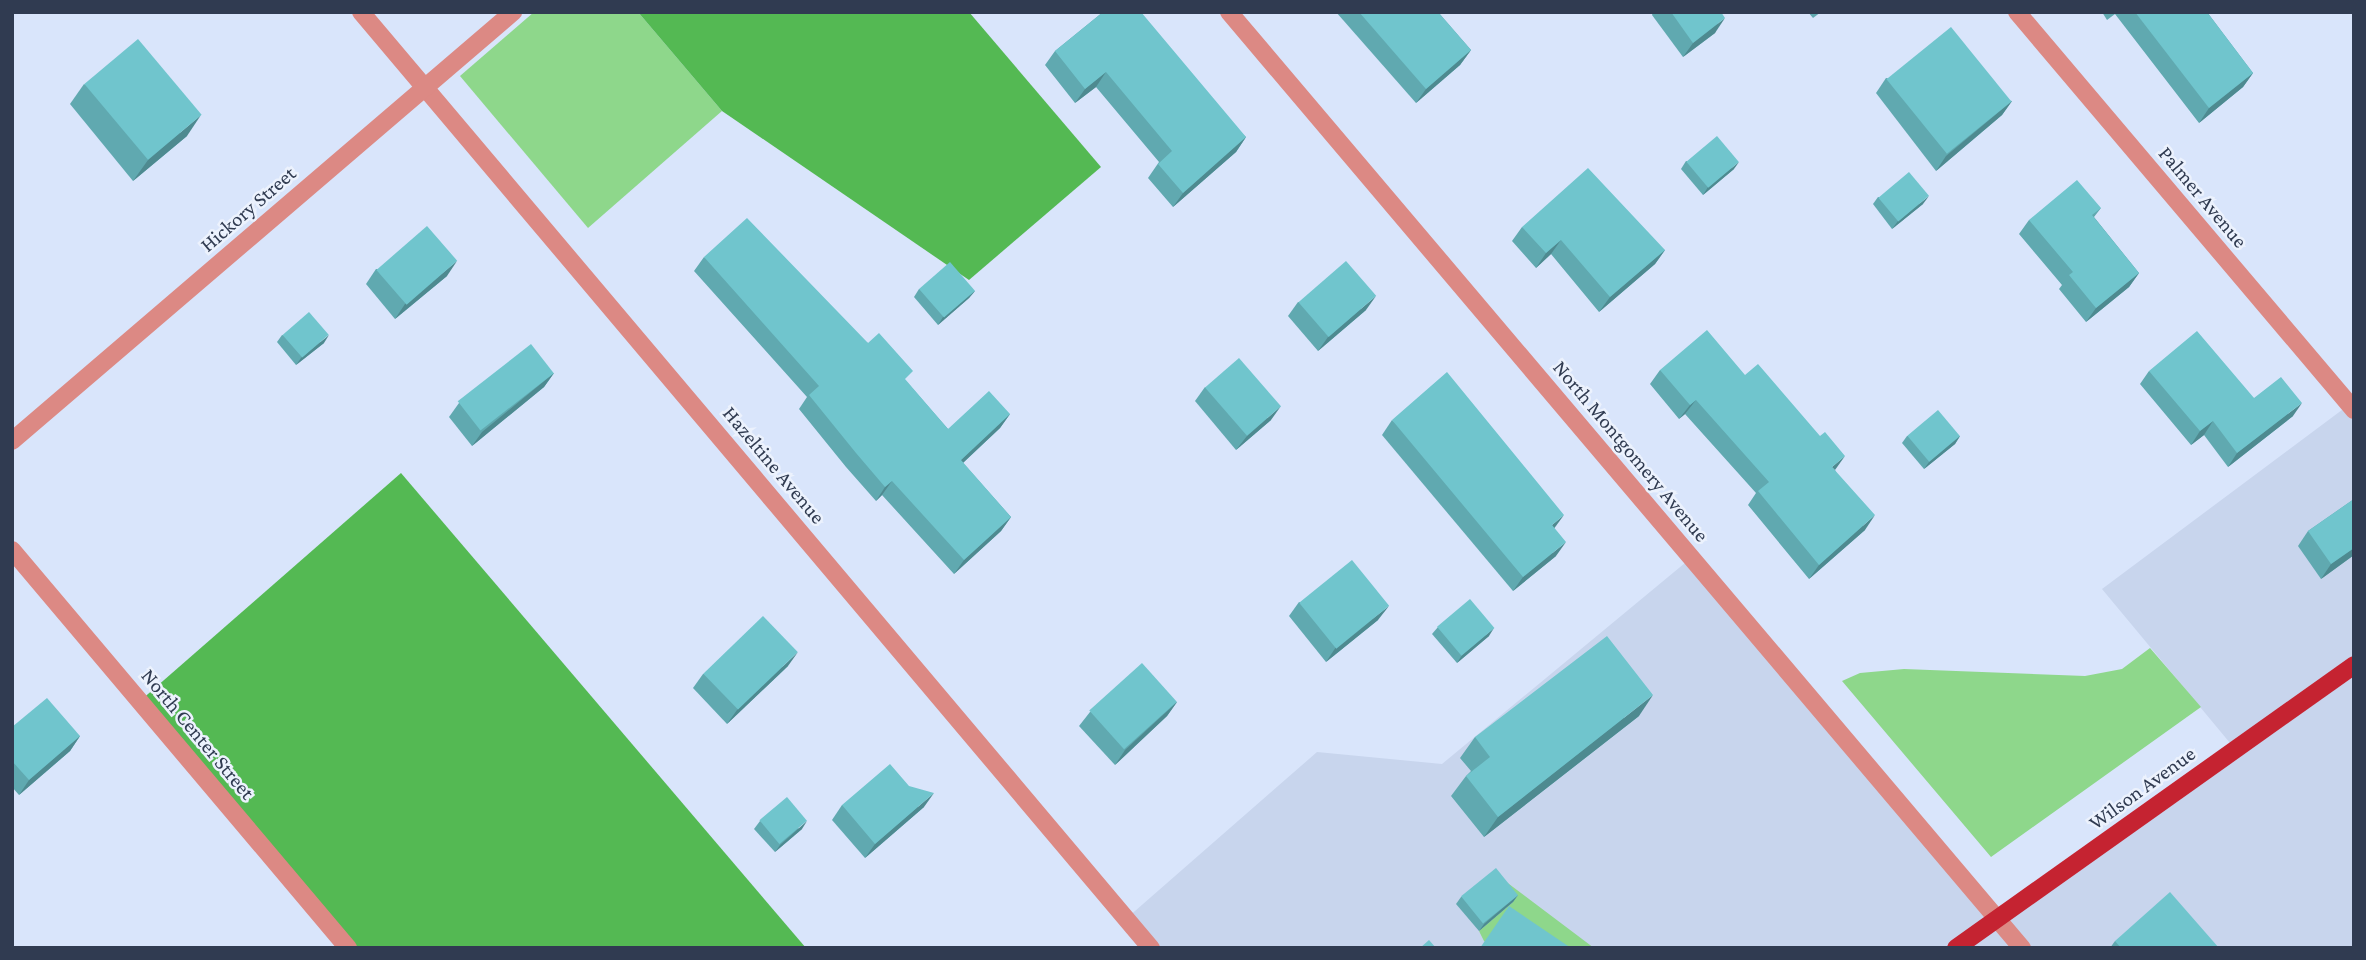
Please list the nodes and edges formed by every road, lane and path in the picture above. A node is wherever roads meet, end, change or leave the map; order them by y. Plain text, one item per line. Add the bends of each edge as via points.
1 (360, 12) edge
2 (513, 12) edge
3 (1229, 12) edge
4 (2017, 12) edge
5 (425, 88) junction
6 (2354, 410) edge
7 (12, 441) edge
8 (12, 550) edge
9 (2354, 665) edge
10 (1997, 918) junction
11 (348, 948) edge
12 (1152, 948) edge
13 (1956, 948) edge
14 (2022, 948) edge

1 - 5 street, Hazeltine Avenue
2 - 5 street, Hickory Street
3 - 10 street, North Montgomery Avenue
4 - 6 street, Palmer Avenue
5 - 7 street, Hickory Street
5 - 12 street, Hazeltine Avenue
8 - 11 street, North Center Street
9 - 10 main road, Wilson Avenue
10 - 13 main road, Wilson Avenue
10 - 14 street, North Montgomery Avenue

